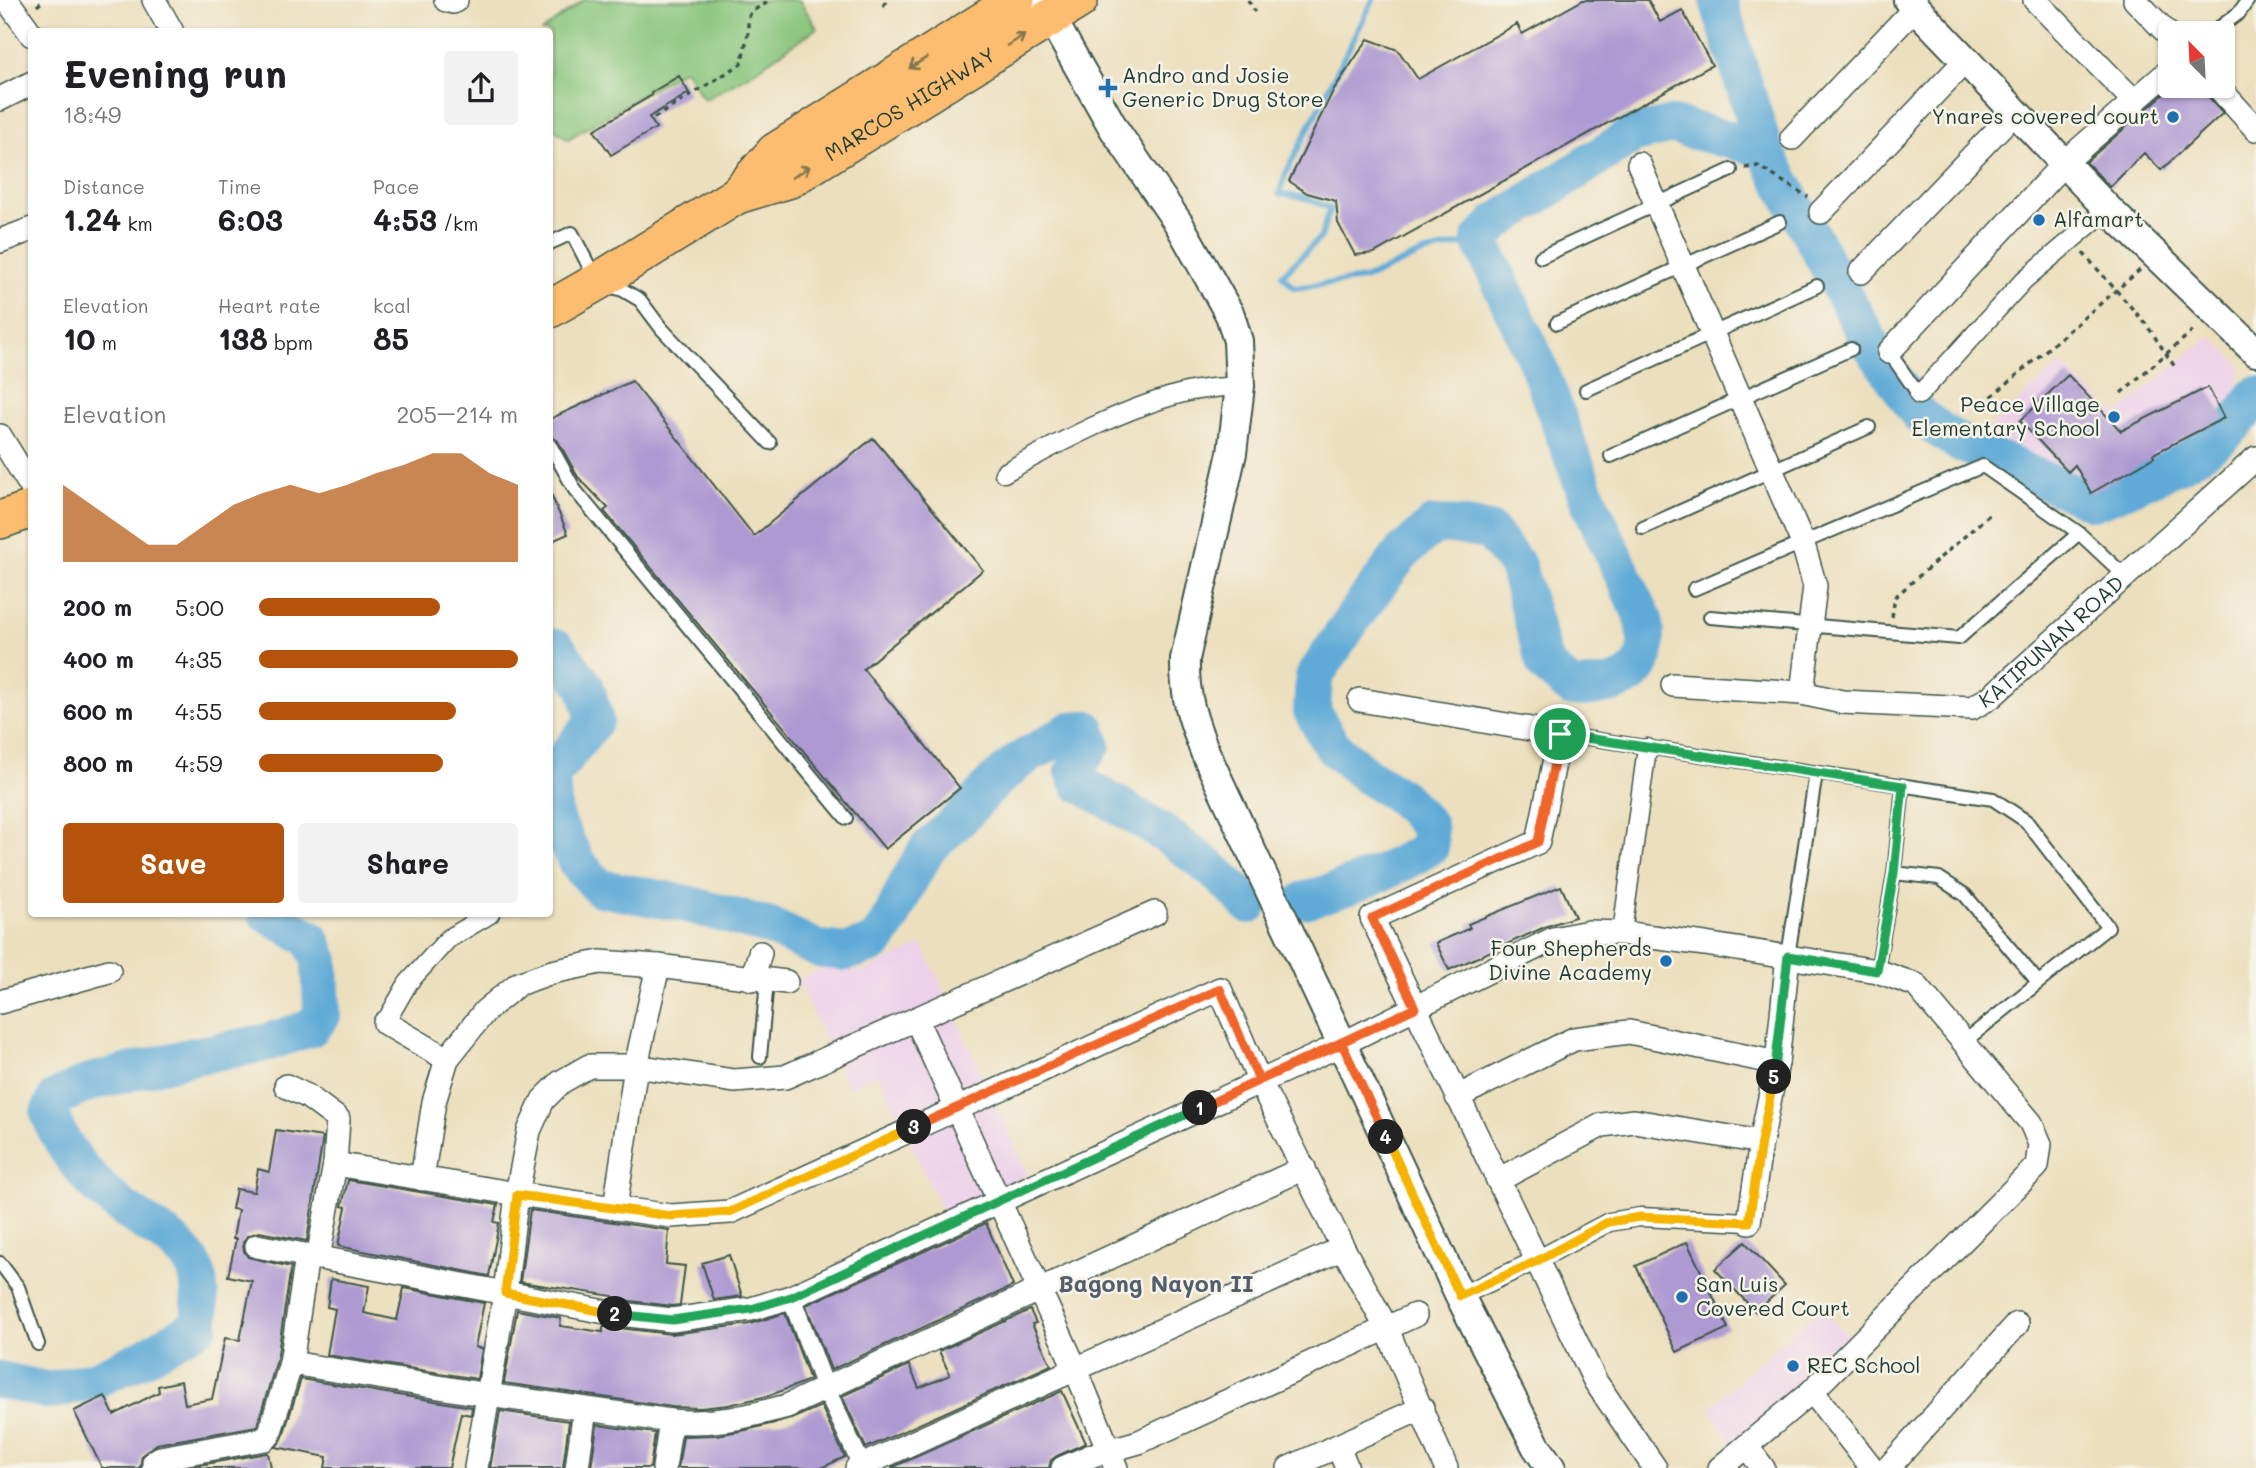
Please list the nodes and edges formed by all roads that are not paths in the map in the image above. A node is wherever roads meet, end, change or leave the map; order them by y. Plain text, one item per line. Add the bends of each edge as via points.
1 (7, 0) edge
2 (154, 0) edge
3 (446, 0) edge
4 (456, 0) edge
5 (1016, 0) edge
6 (2035, 0) edge
7 (2135, 0) edge
8 (2248, 0) edge
9 (1912, 4) edge
10 (1057, 5) edge
11 (2228, 21) edge
12 (2158, 24) edge
13 (170, 28) edge
14 (28, 29) edge
15 (1967, 60) junction
16 (2158, 81) edge
17 (28, 85) edge
18 (2228, 98) edge
19 (0, 99) edge
20 (2136, 102) junction
21 (2016, 111) junction
22 (2256, 129) edge
23 (1792, 138) dead end
24 (2065, 162) junction
25 (1639, 164) dead end
26 (1731, 170) dead end
27 (737, 195) junction
28 (1656, 204) junction
29 (2108, 209) junction
30 (1821, 212) dead end
31 (1780, 222) dead end
32 (28, 230) edge
33 (0, 241) edge
34 (553, 242) edge
35 (1541, 257) dead end
36 (1682, 265) junction
37 (1860, 272) dead end
38 (597, 282) junction
39 (1816, 286) dead end
40 (553, 307) edge
41 (1556, 323) dead end
42 (1711, 334) junction
43 (1851, 349) dead end
44 (1889, 352) joint
45 (2256, 352) edge
46 (1240, 386) junction
47 (1586, 390) dead end
48 (1919, 395) joint
49 (1740, 400) junction
50 (1869, 427) dead end
51 (0, 436) edge
52 (770, 443) dead end
53 (553, 450) edge
54 (1611, 456) dead end
55 (2256, 458) edge
56 (1771, 471) junction
57 (1004, 473) dead end
58 (28, 482) edge
59 (28, 510) edge
60 (0, 520) edge
61 (1643, 528) dead end
62 (2079, 533) junction
63 (1802, 541) junction
64 (2126, 577) junction
65 (1694, 589) dead end
66 (1710, 617) dead end
67 (1811, 626) junction
68 (1673, 685) dead end
69 (1802, 693) junction
70 (1360, 700) dead end
71 (1560, 734) junction
72 (1647, 748) junction
73 (1816, 773) junction
74 (1903, 786) junction
75 (846, 818) dead end
76 (1894, 873) junction
77 (1155, 913) dead end
78 (485, 917) edge
79 (1622, 933) junction
80 (760, 953) dead end
81 (1788, 956) junction
82 (658, 966) junction
83 (109, 971) dead end
84 (1877, 971) junction
85 (768, 981) junction
86 (2038, 982) junction
87 (0, 1002) edge
88 (1415, 1008) junction
89 (916, 1019) junction
90 (385, 1023) joint
91 (1965, 1041) junction
92 (1342, 1044) junction
93 (760, 1057) dead end
94 (447, 1059) junction
95 (1777, 1063) junction
96 (636, 1066) junction
97 (1259, 1080) junction
98 (286, 1086) dead end
99 (1457, 1097) junction
100 (956, 1108) junction
101 (1761, 1142) junction
102 (335, 1164) junction
103 (1304, 1168) junction
104 (422, 1179) junction
105 (1498, 1181) junction
106 (517, 1195) junction
107 (1000, 1201) junction
108 (615, 1208) junction
109 (1749, 1222) joint
110 (257, 1246) dead end
111 (1343, 1248) junction
112 (313, 1257) junction
113 (1537, 1261) junction
114 (0, 1263) edge
115 (1039, 1289) junction
116 (505, 1293) junction
117 (1460, 1296) junction
118 (791, 1297) junction
119 (1415, 1315) dead end
120 (2017, 1324) dead end
121 (1387, 1327) junction
122 (37, 1338) dead end
123 (291, 1363) junction
124 (1076, 1370) junction
125 (825, 1387) junction
126 (1812, 1391) junction
127 (488, 1395) junction
128 (1422, 1408) junction
129 (585, 1409) junction
130 (671, 1421) junction
131 (1338, 1446) junction
132 (1747, 1447) junction
133 (1113, 1459) edge
134 (860, 1467) edge
135 (154, 1468) edge
136 (476, 1468) edge
137 (577, 1468) edge
138 (664, 1468) edge
139 (1063, 1468) edge
140 (1289, 1468) edge
141 (1347, 1468) edge
142 (1446, 1468) edge
143 (1551, 1468) edge
144 (1655, 1468) edge
145 (1720, 1468) edge
146 (1763, 1468) edge
147 (1872, 1468) edge
148 (1888, 1468) edge

1 - 14 street
2 - 13 street
3 - 4 street
5 -> 27 main road, MARCOS HIGHWAY via 775,152
6 - 20 street
7 - 12 street
8 - 11 lane
9 - 15 street
9 - 23 street
27 -> 10 main road, MARCOS HIGHWAY via 790,179
10 - 46 street via 1114,129 1179,224 1230,315 1238,341
15 - 21 street
15 - 30 street
16 - 20 street
17 - 19 street
18 - 22 street
20 - 24 street
21 - 24 street
21 - 37 street
24 - 29 street
24 - 44 street
25 - 28 street
26 - 28 lane
27 - 38 main road, MARCOS HIGHWAY
28 - 35 lane
28 - 36 street
29 - 45 street
29 - 48 street via 2024,280
31 - 36 lane
32 - 33 street
34 - 38 lane via 572,233
36 - 41 lane
36 - 42 street
38 - 40 main road, MARCOS HIGHWAY
38 - 52 lane via 640,300
39 - 42 lane
42 - 47 lane
42 - 49 street
43 - 49 lane
44 - 48 lane
46 - 57 street via 1186,392 1148,405 1049,447
46 - 92 street via 1232,453 1189,634 1184,686 1205,752
49 - 54 lane
49 - 56 street
50 - 56 lane
51 - 58 street
53 - 75 lane via 575,490
55 - 64 street, KATIPUNAN ROAD
56 - 61 lane
56 - 63 street
59 - 60 main road
62 - 63 lane via 1983,466
62 - 64 lane
62 - 67 lane via 1959,638
63 - 65 lane
63 - 67 street via 1815,586
64 - 69 street, KATIPUNAN ROAD via 1991,697 1972,708 1842,702
66 - 67 lane
67 - 69 street
68 - 69 street, KATIPUNAN ROAD
70 - 71 street
71 - 72 lane
71 - 88 street via 1538,842 1372,918
72 - 73 lane
72 - 79 street
73 - 74 lane
73 - 81 lane
74 - 76 lane
74 - 86 lane via 1993,799 2026,821 2108,927
76 - 84 lane
76 - 86 lane via 1939,878 1965,895
77 - 89 street
78 - 90 street via 448,939 408,983
79 - 81 street
79 - 88 street via 1589,932 1553,939
80 - 85 street
81 - 84 street
81 - 95 street
82 - 85 street
82 - 94 street via 600,962 518,985 485,1011
82 - 96 street
83 - 87 street
84 - 91 street via 1916,985
85 - 93 lane
86 - 91 lane
88 - 92 street
88 - 99 street
89 - 96 street via 786,1077 734,1080
89 - 100 street
90 - 94 street
91 - 126 street via 2031,1123 2040,1144 2037,1166
92 - 97 street
92 - 117 street
94 - 104 street via 434,1102
95 - 99 street via 1629,1032 1574,1039
95 - 101 street
96 - 106 street via 589,1066 561,1082 543,1100 529,1131
96 - 108 street
97 - 100 street via 1220,989
97 - 103 street
97 - 107 street
98 - 102 street via 338,1119
99 - 105 street
100 - 107 street
100 - 108 street via 730,1212 671,1216
101 - 105 street via 1634,1121 1602,1125
101 - 109 street
102 - 104 street
102 - 112 street
103 - 111 street
103 - 115 street
104 - 106 street
105 - 113 street
106 - 108 street
106 - 116 street
107 - 115 street
107 - 118 street
109 - 113 street via 1640,1217 1608,1222
110 - 112 street
111 - 121 street
111 - 124 street
112 - 116 street
112 - 123 street
113 - 117 street
113 - 144 street via 1595,1381
114 - 122 lane via 19,1287
115 - 124 street
115 - 125 street
116 - 118 street via 672,1320 751,1309
116 - 127 street
117 - 143 street
118 - 125 street
119 - 121 street
120 - 148 street
121 - 128 street
121 - 133 street via 1139,1442
123 - 127 street
123 - 135 street via 265,1439 160,1458
124 - 133 street
124 - 134 street
125 - 130 street via 787,1406 744,1417 701,1424
125 - 134 street
126 - 132 street
126 - 147 street
127 - 129 street
127 - 136 street
128 - 131 street
128 - 142 street
129 - 130 street
129 - 137 street
130 - 138 street
131 - 140 street
131 - 141 street
132 - 145 street
132 - 146 street
133 - 139 street

